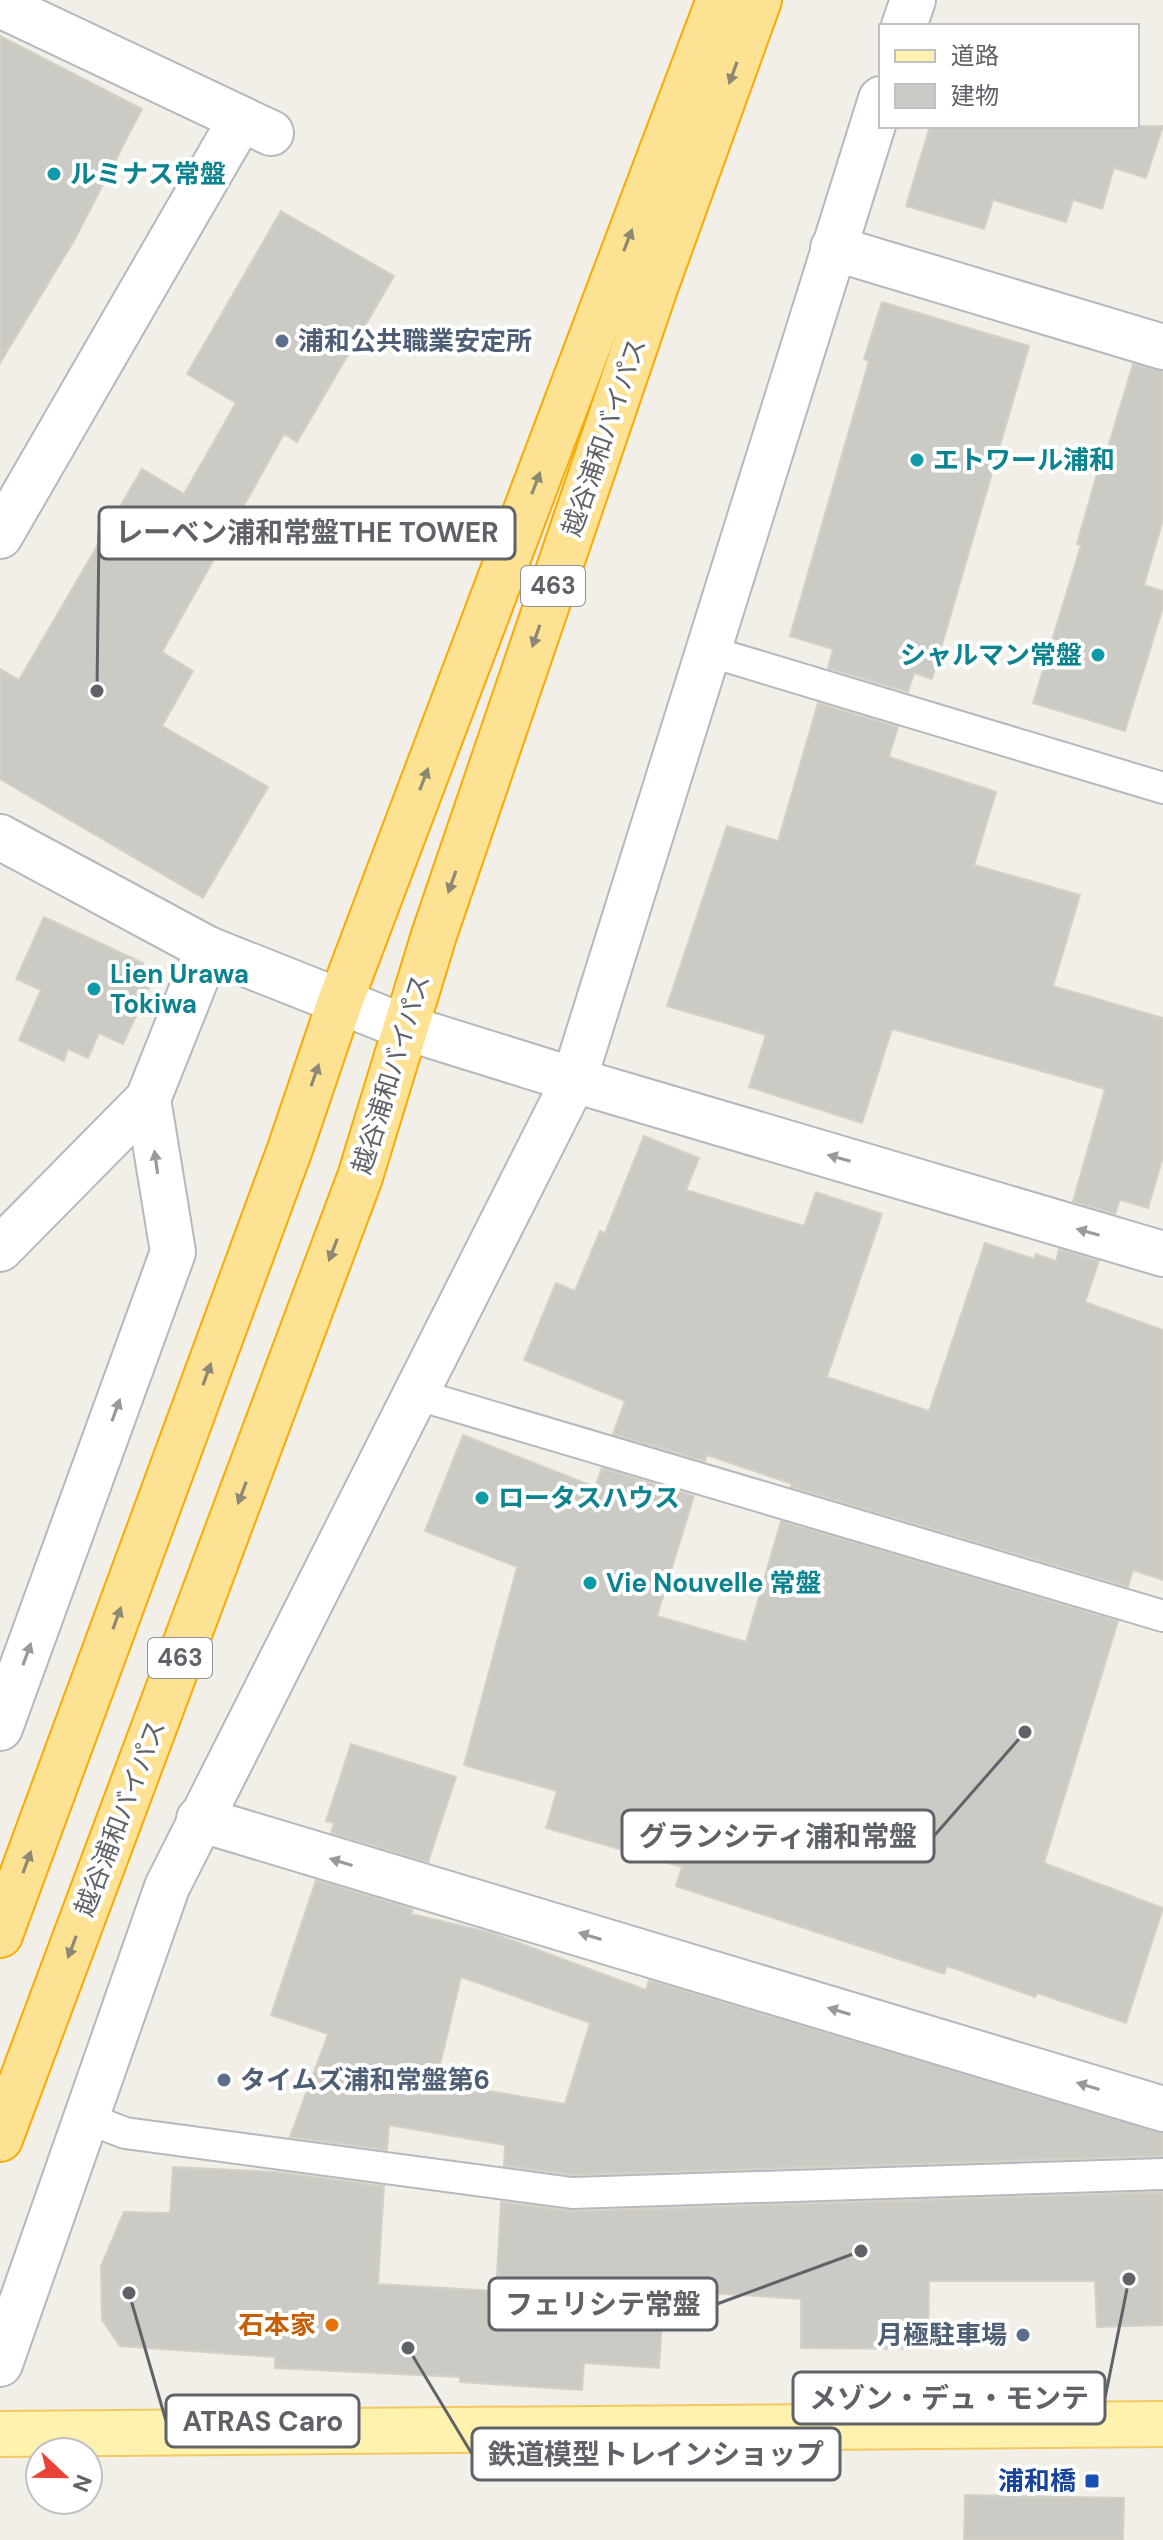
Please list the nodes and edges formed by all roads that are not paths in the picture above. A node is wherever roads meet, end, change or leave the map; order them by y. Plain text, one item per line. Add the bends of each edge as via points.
1 (719, 0) edge
2 (759, 0) edge
3 (913, 0) edge
4 (0, 5) edge
5 (905, 24) edge
6 (879, 105) edge
7 (833, 248) junction
8 (1163, 347) edge
9 (0, 536) edge
10 (708, 651) junction
11 (1163, 788) edge
12 (0, 837) edge
13 (208, 949) junction
14 (340, 1002) junction
15 (407, 1028) junction
16 (574, 1080) junction
17 (148, 1099) junction
18 (0, 1249) edge
19 (1163, 1254) edge
20 (415, 1394) junction
21 (1163, 1616) edge
22 (0, 1728) edge
23 (199, 1819) junction
24 (0, 1935) edge
25 (1163, 2109) edge
26 (84, 2117) junction
27 (0, 2139) edge
28 (1163, 2174) edge
29 (0, 2364) edge
30 (1163, 2424) edge
31 (0, 2434) edge

14 -> 1 highway, 越谷浦和バイパス / 463
2 -> 15 highway, 越谷浦和バイパス / 463 via 604,438
3 - 5 street
4 - 9 street via 256,126
6 - 7 street
7 - 8 street
7 - 10 street
10 - 11 lane
10 - 16 street
12 - 13 street
13 - 14 street
13 - 17 street
14 - 15 street
24 -> 14 highway, 越谷浦和バイパス / 463
15 - 16 street
15 -> 27 highway, 越谷浦和バイパス / 463 via 360,1177
19 -> 16 street
16 - 20 street
17 - 18 street
22 -> 17 street via 173,1252
20 - 21 lane
20 - 23 street
25 -> 23 street
23 - 26 street via 167,1887
26 - 28 lane via 125,2133 572,2193
26 - 29 street
30 - 31 main road

